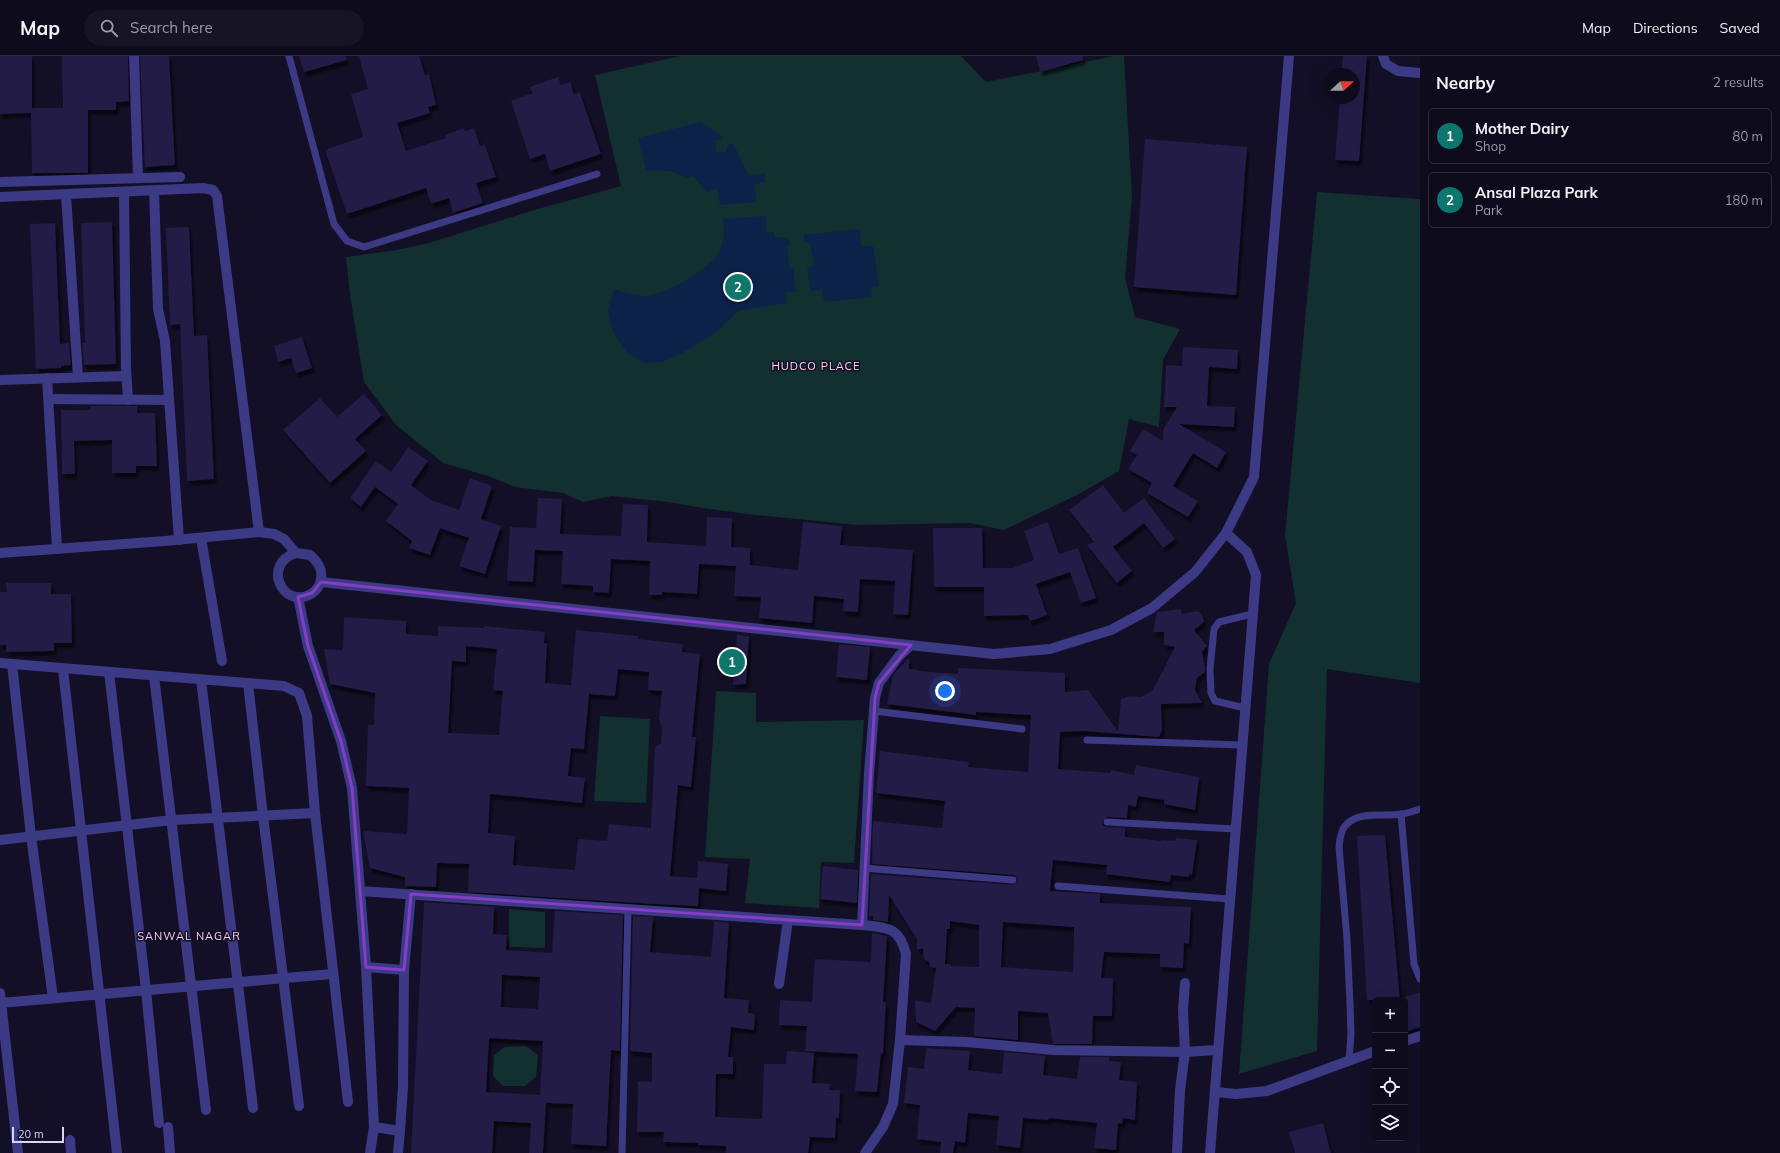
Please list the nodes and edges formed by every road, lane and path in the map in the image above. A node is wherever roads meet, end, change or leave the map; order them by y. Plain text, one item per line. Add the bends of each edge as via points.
1 (134, 56) edge
2 (289, 56) edge
3 (1289, 56) edge
4 (1383, 56) edge
5 (1420, 73) edge
6 (597, 174) dead end
7 (180, 177) dead end
8 (138, 178) junction
9 (0, 182) edge
10 (154, 191) junction
11 (124, 193) junction
12 (66, 195) junction
13 (0, 197) edge
14 (126, 376) junction
15 (78, 377) junction
16 (47, 378) junction
17 (0, 380) edge
18 (49, 399) junction
19 (128, 400) junction
20 (169, 400) junction
21 (259, 532) junction
22 (1226, 533) junction
23 (200, 538) junction
24 (179, 540) junction
25 (58, 549) junction
26 (0, 553) edge
27 (296, 553) junction
28 (321, 582) junction
29 (298, 597) junction
30 (1252, 614) junction
31 (911, 645) junction
32 (222, 661) dead end
33 (0, 663) edge
34 (12, 664) junction
35 (63, 669) junction
36 (109, 672) junction
37 (154, 676) junction
38 (201, 680) junction
39 (248, 683) junction
40 (1245, 708) junction
41 (874, 711) junction
42 (1022, 729) dead end
43 (1087, 740) dead end
44 (1242, 745) junction
45 (1420, 809) edge
46 (315, 813) junction
47 (1401, 814) junction
48 (263, 816) junction
49 (218, 818) junction
50 (172, 820) junction
51 (1107, 822) dead end
52 (126, 825) junction
53 (1235, 829) junction
54 (81, 830) junction
55 (31, 836) junction
56 (0, 840) edge
57 (864, 868) junction
58 (1013, 880) dead end
59 (1058, 886) dead end
60 (360, 891) junction
61 (411, 894) junction
62 (1229, 899) junction
63 (628, 909) junction
64 (788, 920) junction
65 (862, 925) junction
66 (366, 967) junction
67 (404, 970) junction
68 (332, 974) junction
69 (284, 978) junction
70 (1420, 979) edge
71 (238, 982) junction
72 (1185, 983) dead end
73 (779, 984) dead end
74 (190, 987) junction
75 (146, 990) junction
76 (99, 994) junction
77 (53, 998) junction
78 (0, 1000) edge
79 (1420, 1036) edge
80 (900, 1040) junction
81 (1408, 1040) edge
82 (1218, 1050) junction
83 (1185, 1052) junction
84 (1372, 1052) edge
85 (1349, 1060) junction
86 (1216, 1092) junction
87 (348, 1102) dead end
88 (299, 1106) dead end
89 (253, 1108) dead end
90 (206, 1110) dead end
91 (374, 1127) junction
92 (400, 1131) junction
93 (70, 1140) dead end
94 (18, 1153) edge
95 (71, 1153) edge
96 (117, 1153) edge
97 (170, 1153) edge
98 (370, 1153) edge
99 (398, 1153) edge
100 (622, 1153) edge
101 (866, 1153) edge
102 (1177, 1153) edge
103 (1210, 1153) edge

1 - 8 street
2 - 6 lane via 334,224 347,241 364,247
3 - 22 street via 1254,476
4 - 5 street via 1386,64 1398,71
7 - 8 street
8 - 9 street
10 - 11 street
10 - 20 street via 158,309 165,341
10 - 21 street via 203,188 214,190 217,196
11 - 12 street
11 - 14 street
12 - 13 street
12 - 15 street
14 - 15 street
14 - 19 street
15 - 16 street
16 - 17 street
16 - 18 street
18 - 19 street
18 - 25 street
19 - 20 street
20 - 24 street
21 - 23 street
21 - 27 street via 274,534 284,539
22 - 30 street via 1247,552 1256,575
22 - 31 street via 1190,576 1152,608 1111,630 1050,649 994,654
23 - 24 street
23 - 32 street
24 - 25 street
25 - 26 street
27 - 28 street via 316,560 320,567
27 - 29 street via 283,560 278,580 286,593
28 - 29 street via 312,593
28 - 31 street
29 - 60 street via 308,646 341,741 352,788
30 - 40 street
30 - 40 lane via 1219,622 1214,629 1211,642 1211,693 1215,701
31 - 41 street via 899,656 879,683 874,698
33 - 34 street
34 - 35 street
34 - 55 street
35 - 36 street
35 - 54 street
36 - 37 street
36 - 52 street
37 - 38 street
37 - 50 street
38 - 39 street
38 - 49 street
39 - 46 street via 284,686 299,693 307,716
39 - 48 street
40 - 44 street
41 - 42 lane
41 - 57 street
43 - 44 lane
44 - 53 street
45 - 47 lane
46 - 48 street
46 - 68 street
47 - 70 lane via 1414,964
47 - 85 lane via 1374,814 1355,820 1345,826 1340,835 1351,1034
48 - 49 street
48 - 69 street
49 - 50 street
49 - 71 street
50 - 52 street
50 - 74 street
51 - 53 lane
52 - 54 street
52 - 75 street
53 - 62 street
54 - 55 street
54 - 76 street
55 - 56 street
55 - 77 street
57 - 58 lane
57 - 65 street
59 - 62 lane
60 - 61 street
60 - 66 street
61 - 63 street
61 - 67 street
62 - 82 street
63 - 64 street
63 - 100 lane
64 - 65 street
64 - 73 street
65 - 80 street via 885,928 902,940 906,954
66 - 67 street
66 - 91 street
67 - 92 street
68 - 69 street
68 - 87 street
69 - 71 street
69 - 88 street
71 - 74 street
71 - 89 street
72 - 83 street
74 - 75 street
74 - 90 street
75 - 76 street
75 - 97 street via 163,1125
76 - 77 street
76 - 96 street
77 - 78 street
78 - 94 street
79 - 81 street
80 - 83 street via 967,1042 1053,1050
80 - 101 street via 893,1104 883,1127
82 - 83 street
82 - 86 street
83 - 102 street
84 - 85 street
85 - 86 street via 1267,1091 1236,1094
86 - 103 street
91 - 92 street
91 - 98 street
92 - 99 street
93 - 95 street

